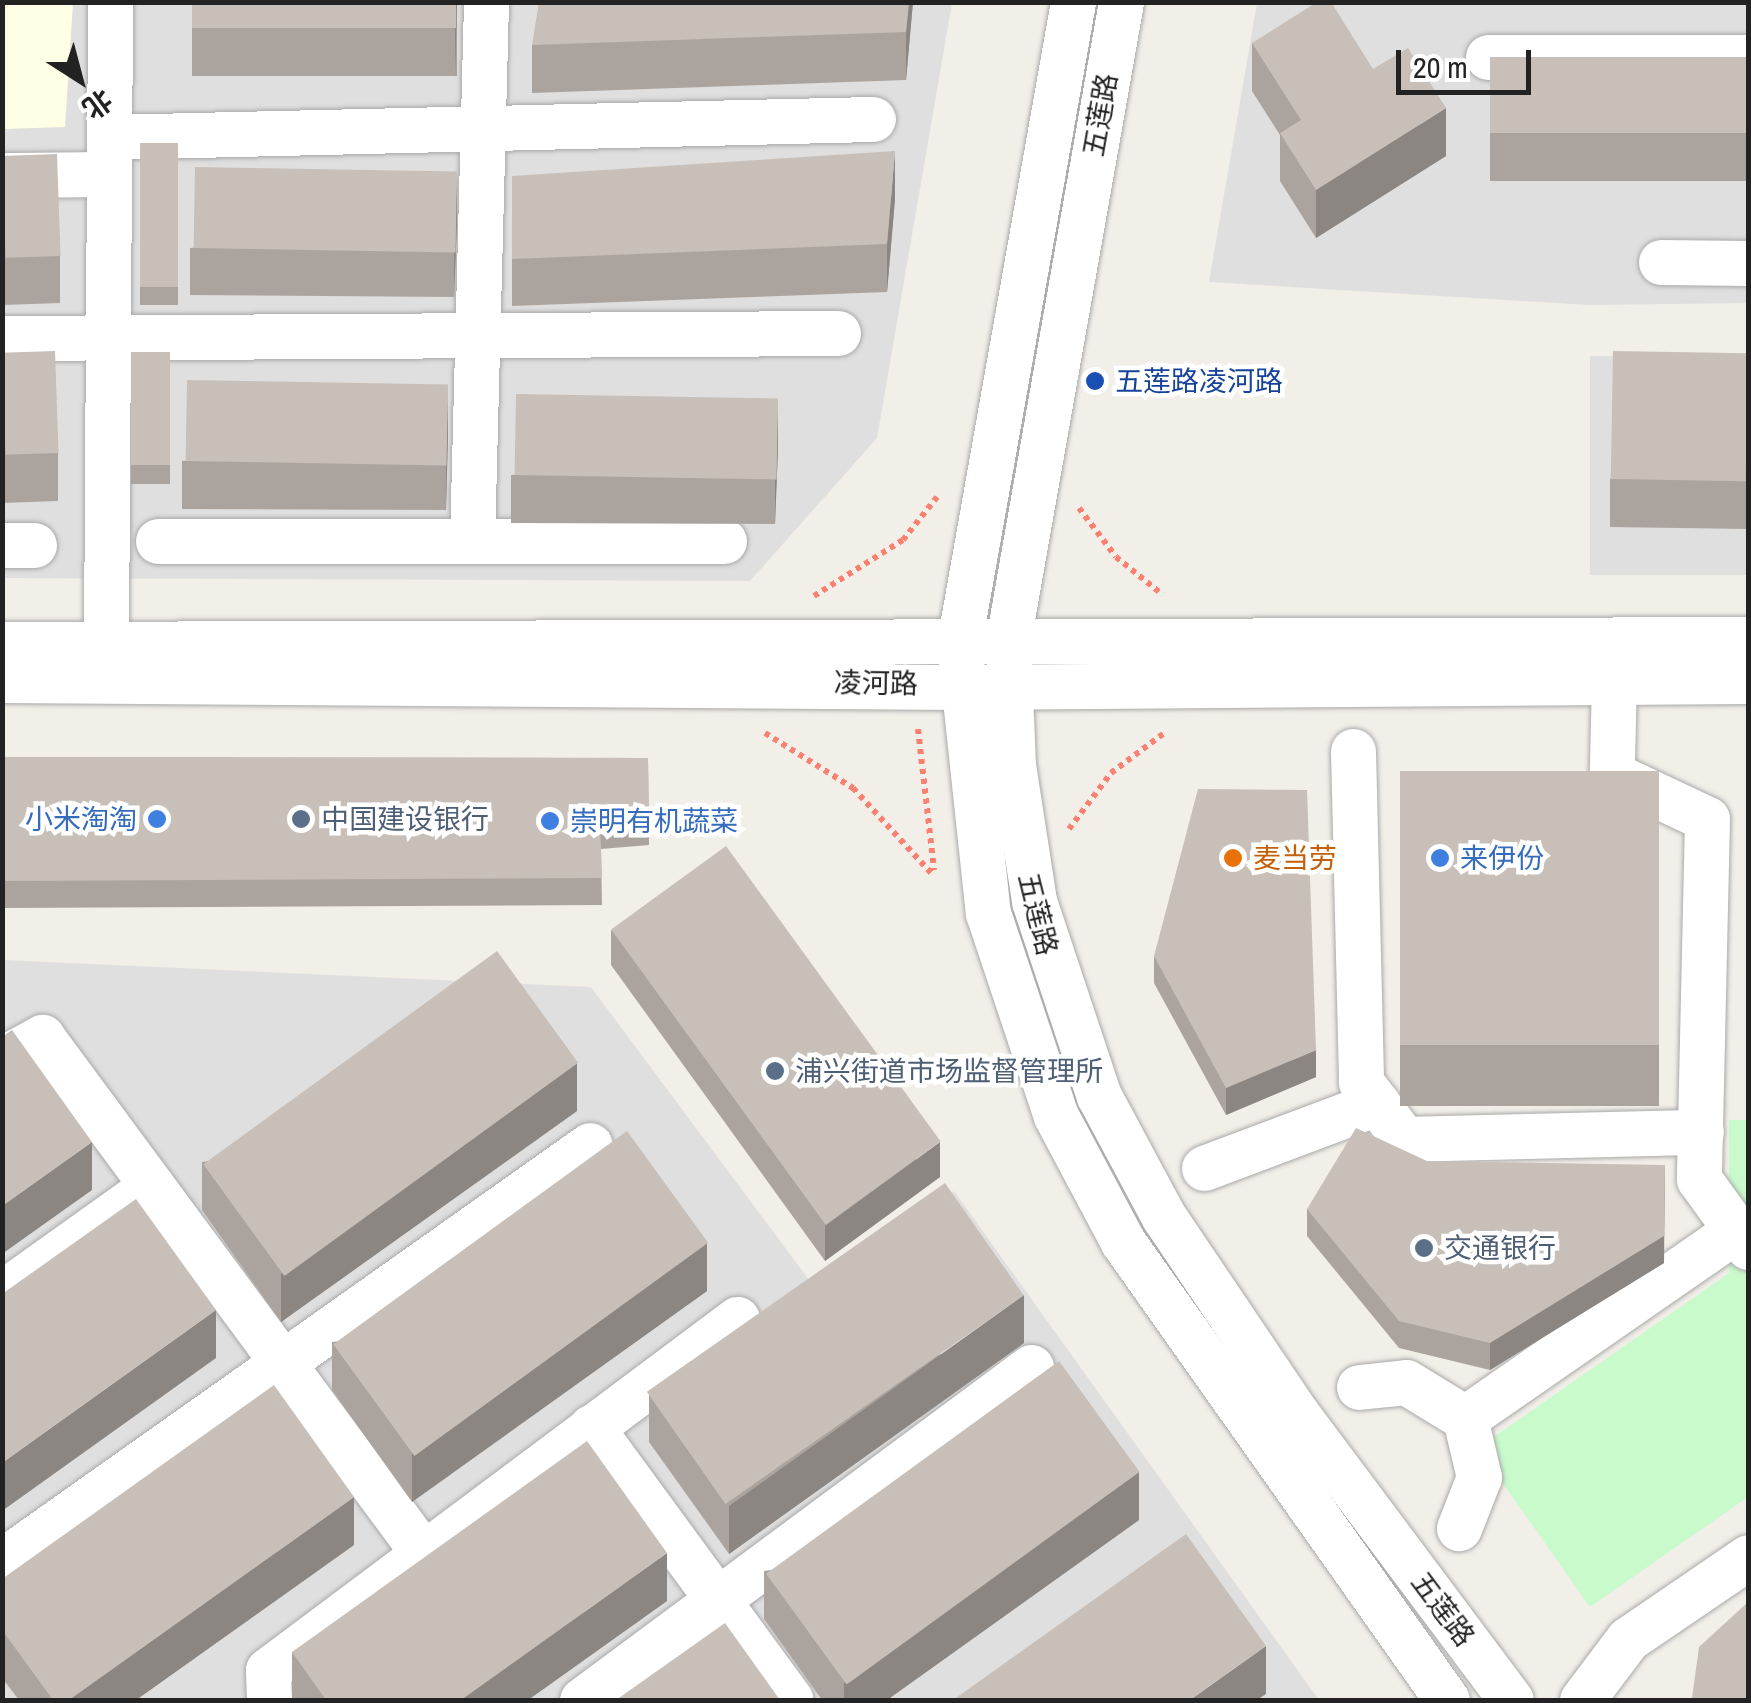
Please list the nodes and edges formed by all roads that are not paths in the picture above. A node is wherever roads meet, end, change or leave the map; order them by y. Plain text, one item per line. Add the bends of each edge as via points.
1 (110, 2) edge
2 (486, 2) edge
3 (1073, 2) edge
4 (1121, 2) edge
5 (1488, 56) edge
6 (1748, 57) edge
7 (874, 119) dead end
8 (482, 128) junction
9 (108, 155) junction
10 (2, 176) edge
11 (1660, 262) dead end
12 (1748, 262) edge
13 (838, 333) dead end
14 (476, 334) junction
15 (108, 336) junction
16 (2, 338) edge
17 (158, 541) dead end
18 (472, 541) junction
19 (724, 541) dead end
20 (1748, 639) edge
21 (1008, 640) junction
22 (959, 642) junction
23 (2, 644) edge
24 (106, 644) junction
25 (2, 680) edge
26 (1748, 680) edge
27 (1614, 682) junction
28 (1009, 686) junction
29 (960, 687) junction
30 (1353, 750) dead end
31 (2, 1059) edge
32 (1377, 1103) junction
33 (1701, 1132) junction
34 (590, 1145) dead end
35 (1204, 1168) dead end
36 (152, 1186) junction
37 (1742, 1239) edge
38 (2, 1293) edge
39 (737, 1318) dead end
40 (282, 1363) junction
41 (1031, 1367) dead end
42 (1359, 1388) dead end
43 (1465, 1418) junction
44 (591, 1428) junction
45 (1459, 1528) dead end
46 (423, 1553) junction
47 (1748, 1556) edge
48 (2, 1561) edge
49 (718, 1600) junction
50 (269, 1700) edge
51 (582, 1700) edge
52 (791, 1700) edge
53 (1447, 1700) edge
54 (1512, 1700) edge
55 (1582, 1700) edge

1 - 9 street
2 - 8 street
3 - 22 street, 五莲路
4 - 21 street, 五莲路
5 - 6 street
7 - 8 street
8 - 9 street
8 - 14 street
9 - 10 street
9 - 15 street
11 - 12 street
13 - 14 street
14 - 15 street
14 - 18 street
15 - 16 street
15 - 24 street
17 - 18 street
18 - 19 street
20 - 21 street, 凌河路
21 - 22 street, 凌河路
21 - 28 street, 五莲路
22 - 24 street, 凌河路
22 - 29 street, 五莲路
23 - 24 street, 凌河路
25 - 29 street, 凌河路
26 - 27 street, 凌河路
27 - 28 street, 凌河路
27 - 33 street via 1611,794 1707,820
28 - 29 street, 凌河路
28 - 54 street, 五莲路 via 1034,902 1099,1096 1202,1277
29 - 53 street, 五莲路 via 988,913 1056,1116 1163,1304
30 - 32 street via 1361,1082
31 - 36 street via 42,1037
32 - 33 street via 1404,1139
32 - 35 street
33 - 37 street via 1700,1179
34 - 40 street
36 - 38 street
36 - 40 street
37 - 43 street
39 - 44 street
40 - 46 street
40 - 48 street
41 - 49 street
42 - 43 street via 1406,1382
43 - 45 street via 1479,1477
44 - 46 street
44 - 49 street
46 - 50 street via 268,1670
47 - 55 street via 1628,1639
49 - 51 street
49 - 52 street

